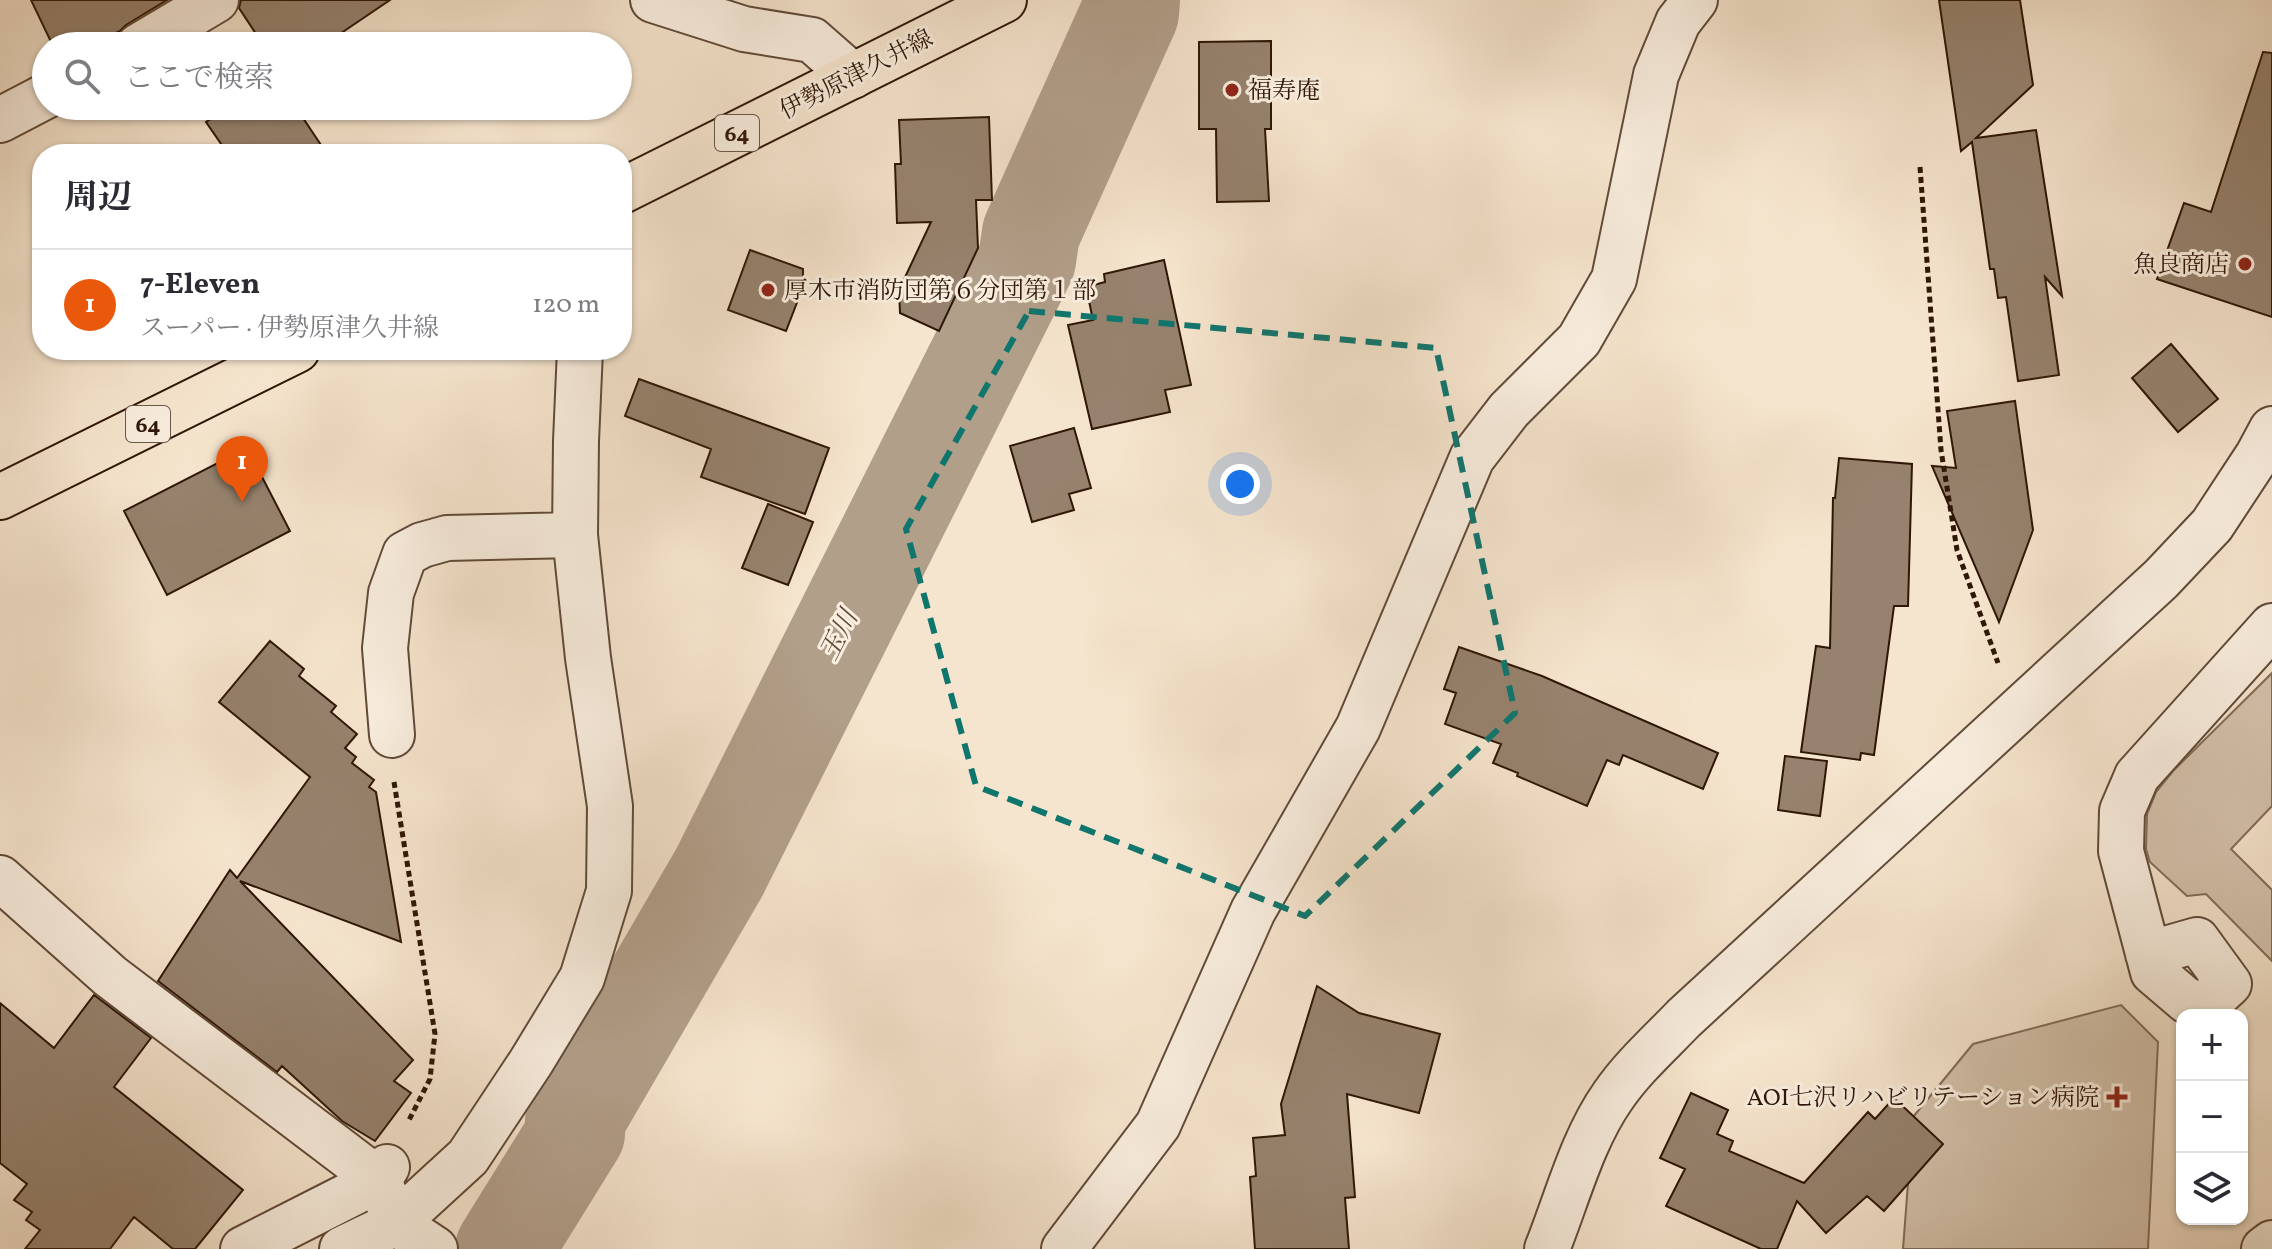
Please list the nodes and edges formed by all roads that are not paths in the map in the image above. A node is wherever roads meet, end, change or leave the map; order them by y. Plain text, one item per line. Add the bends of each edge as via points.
1 (216, 0) edge
2 (653, 0) edge
3 (1004, 0) edge
4 (1695, 0) edge
5 (162, 32) edge
6 (853, 76) junction
7 (32, 103) edge
8 (0, 120) edge
9 (632, 186) edge
10 (277, 360) edge
11 (580, 360) edge
12 (2272, 429) edge
13 (0, 497) edge
14 (575, 535) junction
15 (2272, 626) edge
16 (392, 735) road end
17 (0, 878) edge
18 (2148, 954) dead end
19 (383, 1174) junction
20 (396, 1223) junction
21 (2272, 1243) edge
22 (243, 1249) edge
23 (342, 1249) edge
24 (435, 1249) edge
25 (1064, 1249) edge
26 (1547, 1249) edge
27 (2264, 1249) edge

1 - 5 street
2 - 6 street via 744,29 812,40
3 - 6 main road, 伊勢原津久井線 / 64
4 - 25 street via 1678,22 1656,75 1614,279 1579,340 1509,410 1472,458 1358,728 1253,911 1158,1125
6 - 9 main road, 伊勢原津久井線 / 64
7 - 8 street
10 - 13 main road, 64
11 - 14 street
12 - 26 street via 2212,525 2161,579 1643,1061 1613,1096 1587,1145
14 - 16 street via 447,538 405,554 391,593 385,648
14 - 20 street via 610,806 609,891 582,978 531,1062 468,1157
15 - 18 street via 2137,776 2122,811 2121,851
17 - 19 street via 110,976
19 - 20 street
19 - 22 street
20 - 23 street
20 - 24 street
21 - 27 street

